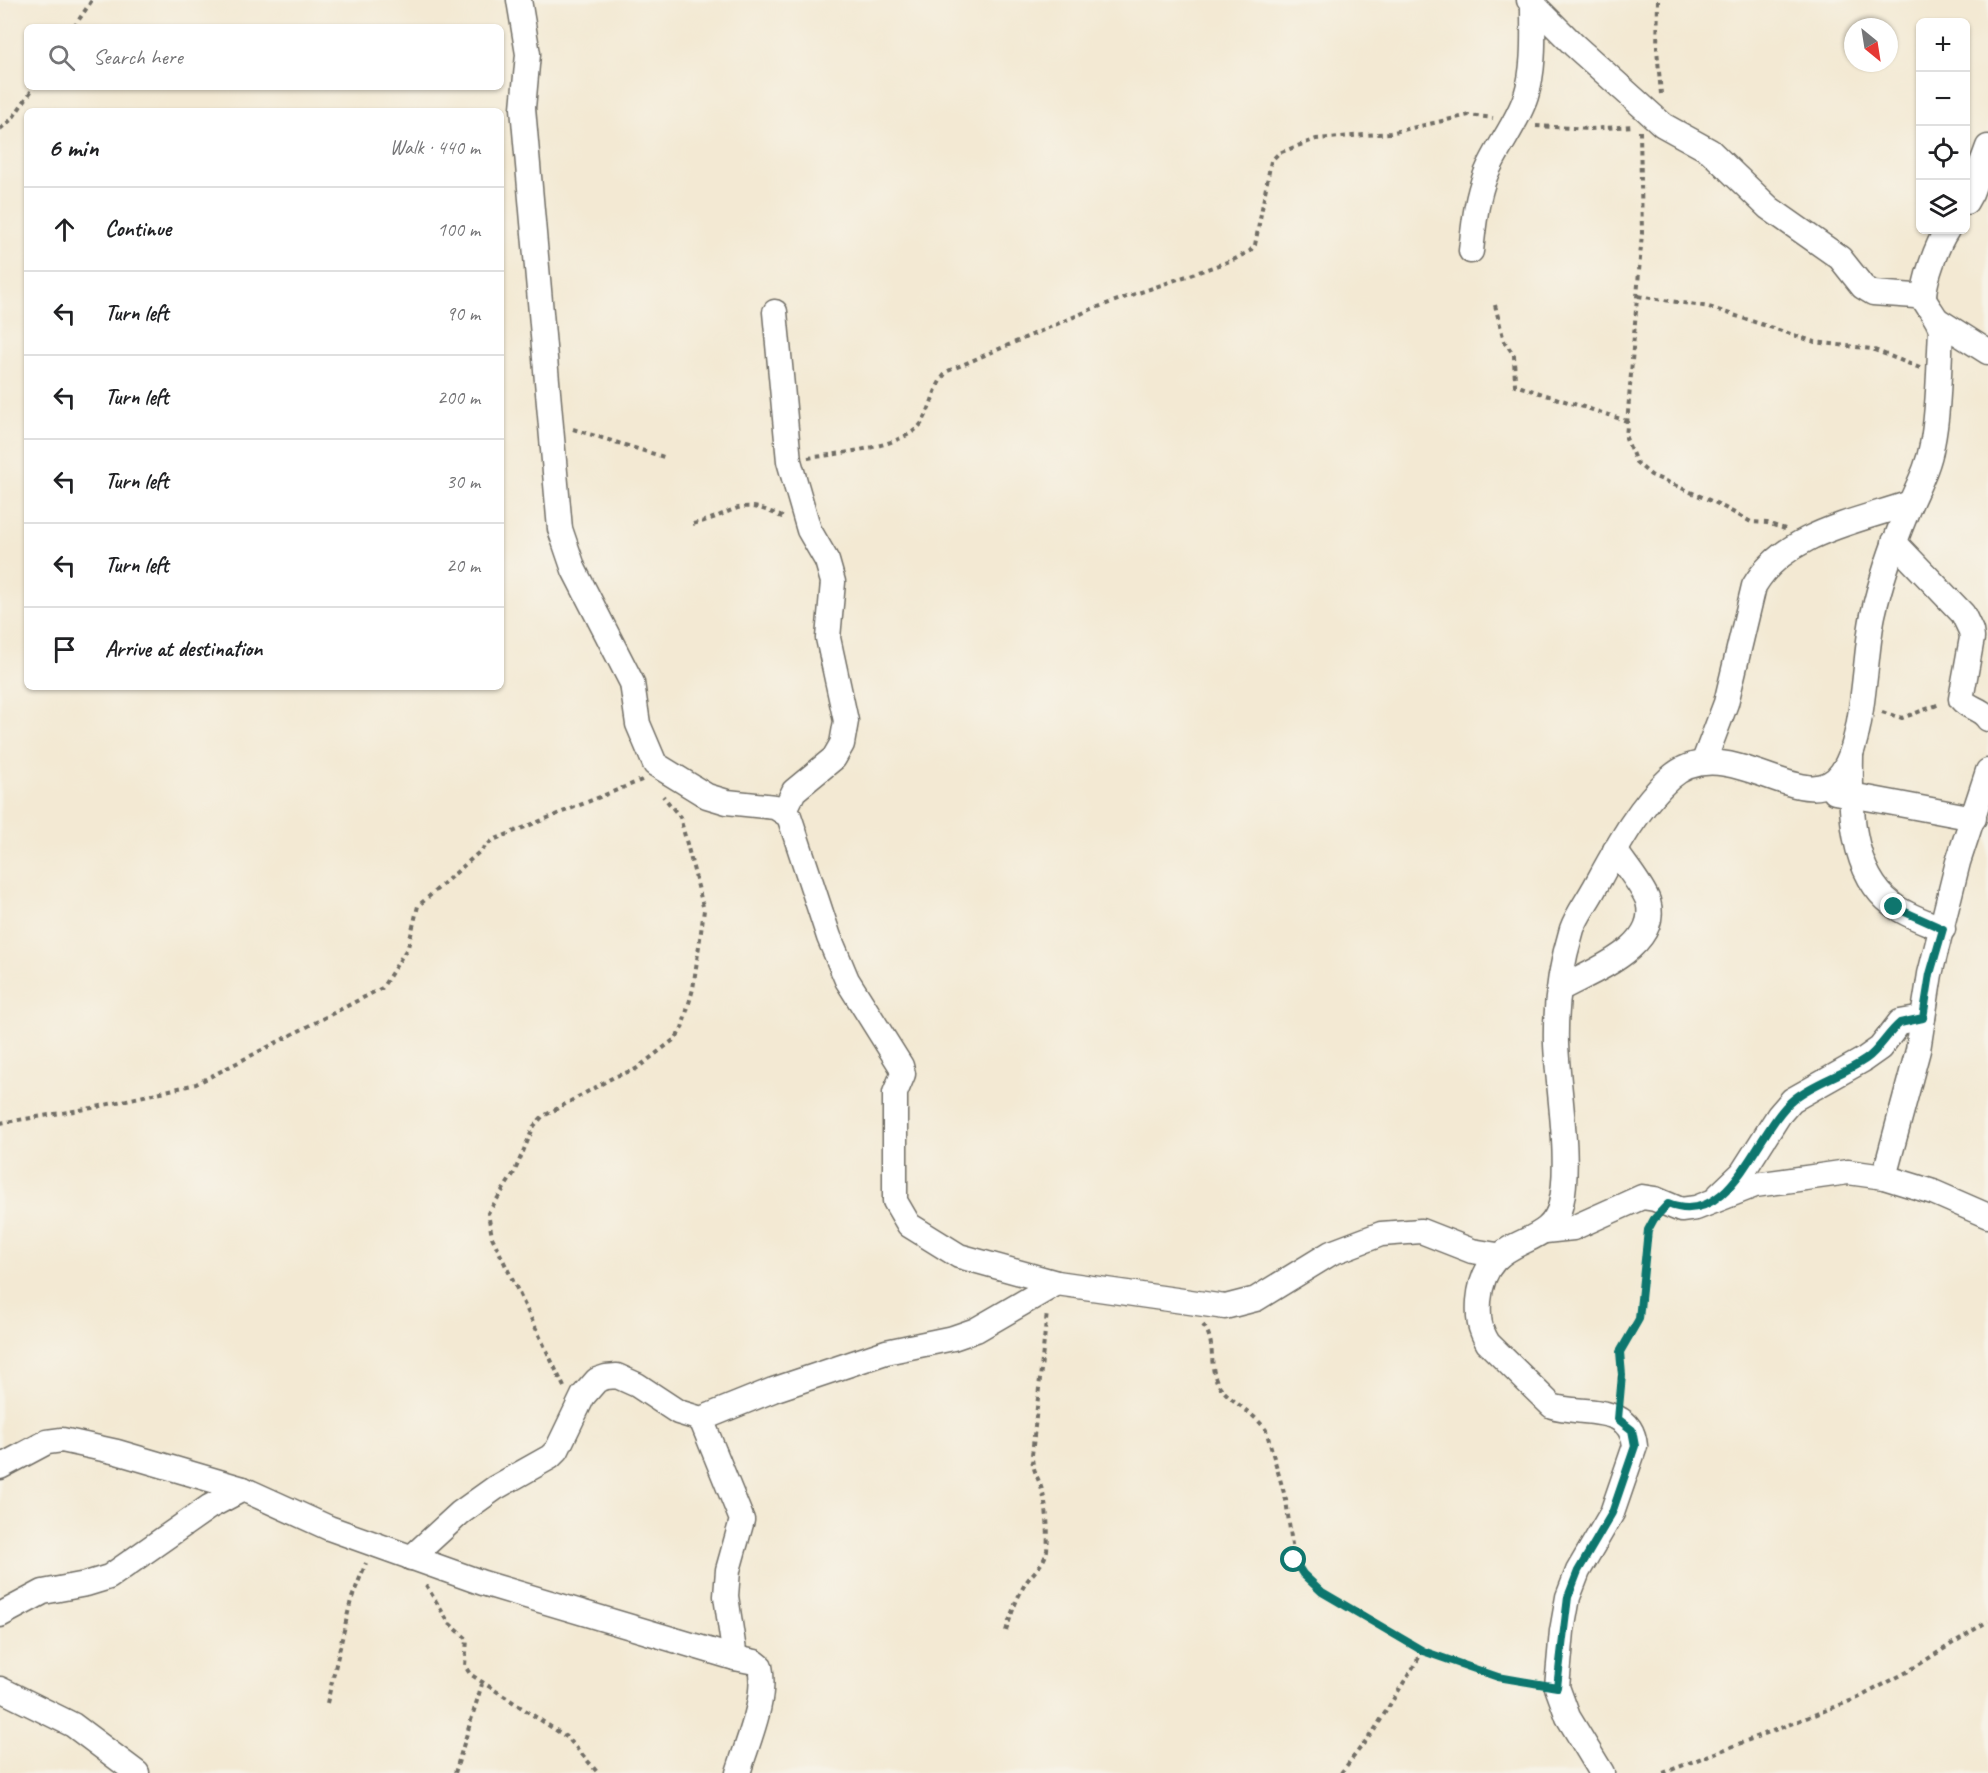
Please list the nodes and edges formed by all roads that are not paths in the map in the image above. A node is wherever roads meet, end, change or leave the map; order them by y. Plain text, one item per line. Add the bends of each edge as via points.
1 (519, 0) edge
2 (1531, 2) edge
3 (1988, 147) edge
4 (1970, 194) edge
5 (1945, 234) edge
6 (1471, 251) dead end
7 (1924, 299) junction
8 (775, 312) dead end
9 (1939, 321) junction
10 (1988, 352) edge
11 (1910, 503) junction
12 (1894, 542) junction
13 (1988, 719) edge
14 (1852, 750) junction
15 (1704, 761) junction
16 (1988, 771) edge
17 (1819, 788) junction
18 (1850, 796) junction
19 (784, 812) junction
20 (1974, 818) junction
21 (1616, 850) junction
22 (1943, 929) junction
23 (1560, 989) junction
24 (1923, 1018) junction
25 (1884, 1177) junction
26 (1716, 1198) junction
27 (1988, 1216) edge
28 (1545, 1231) junction
29 (1497, 1255) junction
30 (1053, 1285) junction
31 (701, 1419) junction
32 (0, 1467) edge
33 (243, 1489) junction
34 (411, 1558) junction
35 (0, 1615) edge
36 (735, 1658) junction
37 (0, 1689) edge
38 (137, 1773) edge
39 (738, 1773) edge
40 (1602, 1773) edge

1 - 19 street via 528,54 523,108 560,529 574,570 632,683 638,724 655,764 707,796 775,807
2 - 6 street via 1532,70 1526,97 1486,173 1476,208
2 - 7 street via 1663,125 1710,151 1769,208 1840,258 1867,290
3 - 4 street
5 - 7 street via 1926,281
7 - 9 street
8 - 19 street via 789,461 809,530 827,561 833,582 828,638 846,722 842,744 834,758 794,791
9 - 10 street
9 - 11 street via 1933,444 1922,481
11 - 12 street
11 - 15 street via 1808,538 1764,569 1754,586 1726,703
12 - 13 street via 1964,614 1971,631 1961,699 1983,711
12 - 14 street via 1873,617
14 - 17 street via 1841,775
14 - 18 street
15 - 17 street via 1726,763 1801,787
15 - 21 street via 1680,770 1652,796
16 - 20 street
17 - 18 street
18 - 20 street
18 - 22 street via 1858,846 1878,893 1894,907
19 - 30 street via 791,821 847,980 902,1066 896,1093 895,1201 900,1212 909,1225 959,1256
20 - 22 street via 1958,862
21 - 23 street via 1573,927
21 - 23 street via 1647,899 1649,912 1643,936 1632,949
22 - 24 street
23 - 28 street via 1556,1043 1565,1180 1561,1208
24 - 25 street
24 - 26 street via 1900,1023 1880,1048 1792,1100 1742,1173
25 - 26 street via 1848,1172 1806,1176 1755,1185
25 - 27 street via 1933,1192
26 - 28 street via 1681,1210 1642,1197 1573,1228
28 - 29 street
29 - 30 street via 1472,1251 1421,1231 1381,1234 1331,1253 1256,1299 1225,1307
29 - 40 street via 1487,1270 1480,1295 1478,1322 1488,1343 1552,1406 1602,1411 1632,1430 1635,1446 1612,1513 1578,1571 1568,1597 1557,1687 1568,1717
30 - 31 street via 976,1330 886,1352
31 - 34 street via 678,1412 617,1376 597,1380 583,1396 550,1457 460,1513
31 - 36 street via 742,1520 728,1570 726,1596
32 - 33 street via 47,1442 62,1440
33 - 34 street via 329,1528
33 - 35 street via 209,1507 108,1576 43,1592
34 - 36 street
36 - 39 street via 755,1662 762,1674 760,1695
37 - 38 street via 74,1725

